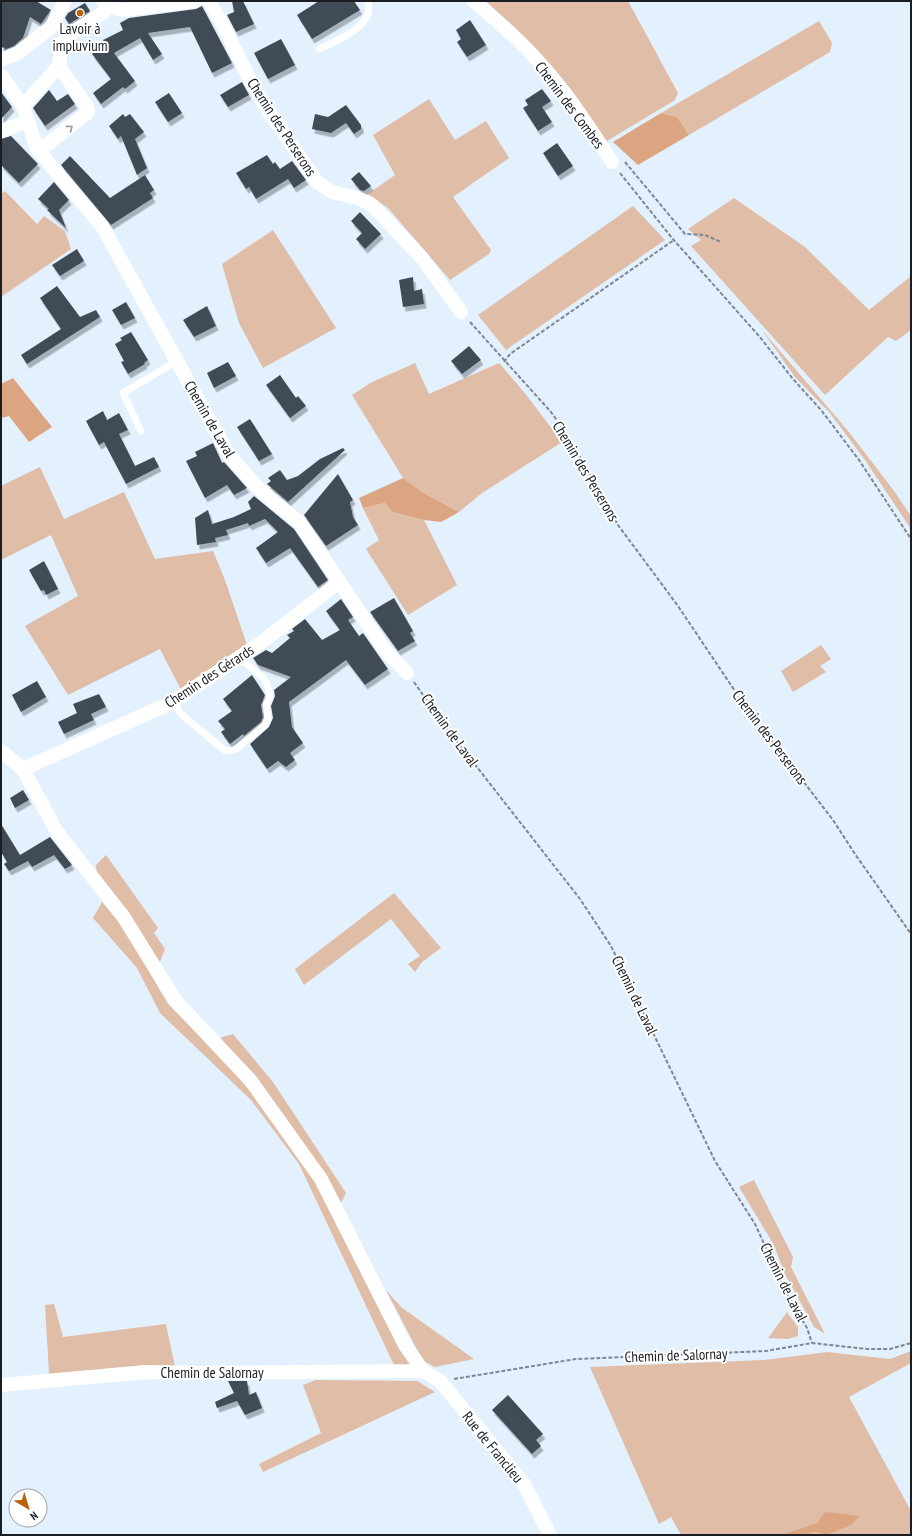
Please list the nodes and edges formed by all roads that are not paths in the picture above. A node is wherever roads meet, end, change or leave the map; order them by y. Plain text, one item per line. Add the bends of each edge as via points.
1 (65, 1) edge
2 (196, 1) edge
3 (209, 1) edge
4 (367, 1) edge
5 (473, 1) edge
6 (105, 4) edge
7 (51, 27) junction
8 (62, 43) junction
9 (319, 49) dead end
10 (1, 60) edge
11 (59, 66) junction
12 (1, 75) edge
13 (23, 106) junction
14 (28, 121) junction
15 (1, 131) edge
16 (39, 151) junction
17 (618, 162) road end
18 (461, 312) road end
19 (177, 361) junction
20 (141, 431) dead end
21 (339, 582) junction
22 (240, 658) junction
23 (407, 673) road end
24 (173, 702) junction
25 (1, 751) edge
26 (23, 769) junction
27 (423, 1371) junction
28 (1, 1385) edge
29 (550, 1535) edge

1 - 7 street
2 - 6 street via 122,10
3 - 18 street, Chemin des Perserons via 264,104 318,182 332,192 358,198 372,205 422,258
4 - 9 lane via 368,14 363,23 345,37
5 - 17 street, Chemin des Combes via 537,59
6 - 8 street via 104,12 73,32
7 - 8 street
7 - 10 street via 18,53
8 - 11 street
11 - 13 street
16 -> 11 street via 88,112
12 - 13 street, Chemin de Laval
13 - 14 street, Chemin de Laval
14 - 15 street
14 - 16 street, Chemin de Laval
16 - 19 street, Chemin de Laval via 102,226
19 - 20 lane via 123,393
19 - 21 street, Chemin de Laval via 229,455 258,488 300,523
21 - 22 street, Chemin des Gérards
21 - 23 street, Chemin de Laval via 384,650
22 - 24 street, Chemin des Gérards
22 - 24 lane via 262,677 270,695 266,705 268,718 265,726 236,749 224,750 181,714
24 - 26 street, Chemin des Gérards
25 - 26 street
26 - 27 street via 57,832 123,916 174,1000 251,1081 321,1179 394,1326
27 - 28 street, Chemin de Salornay via 148,1372
27 - 29 street, Rue de Franclieu via 440,1381 524,1484

